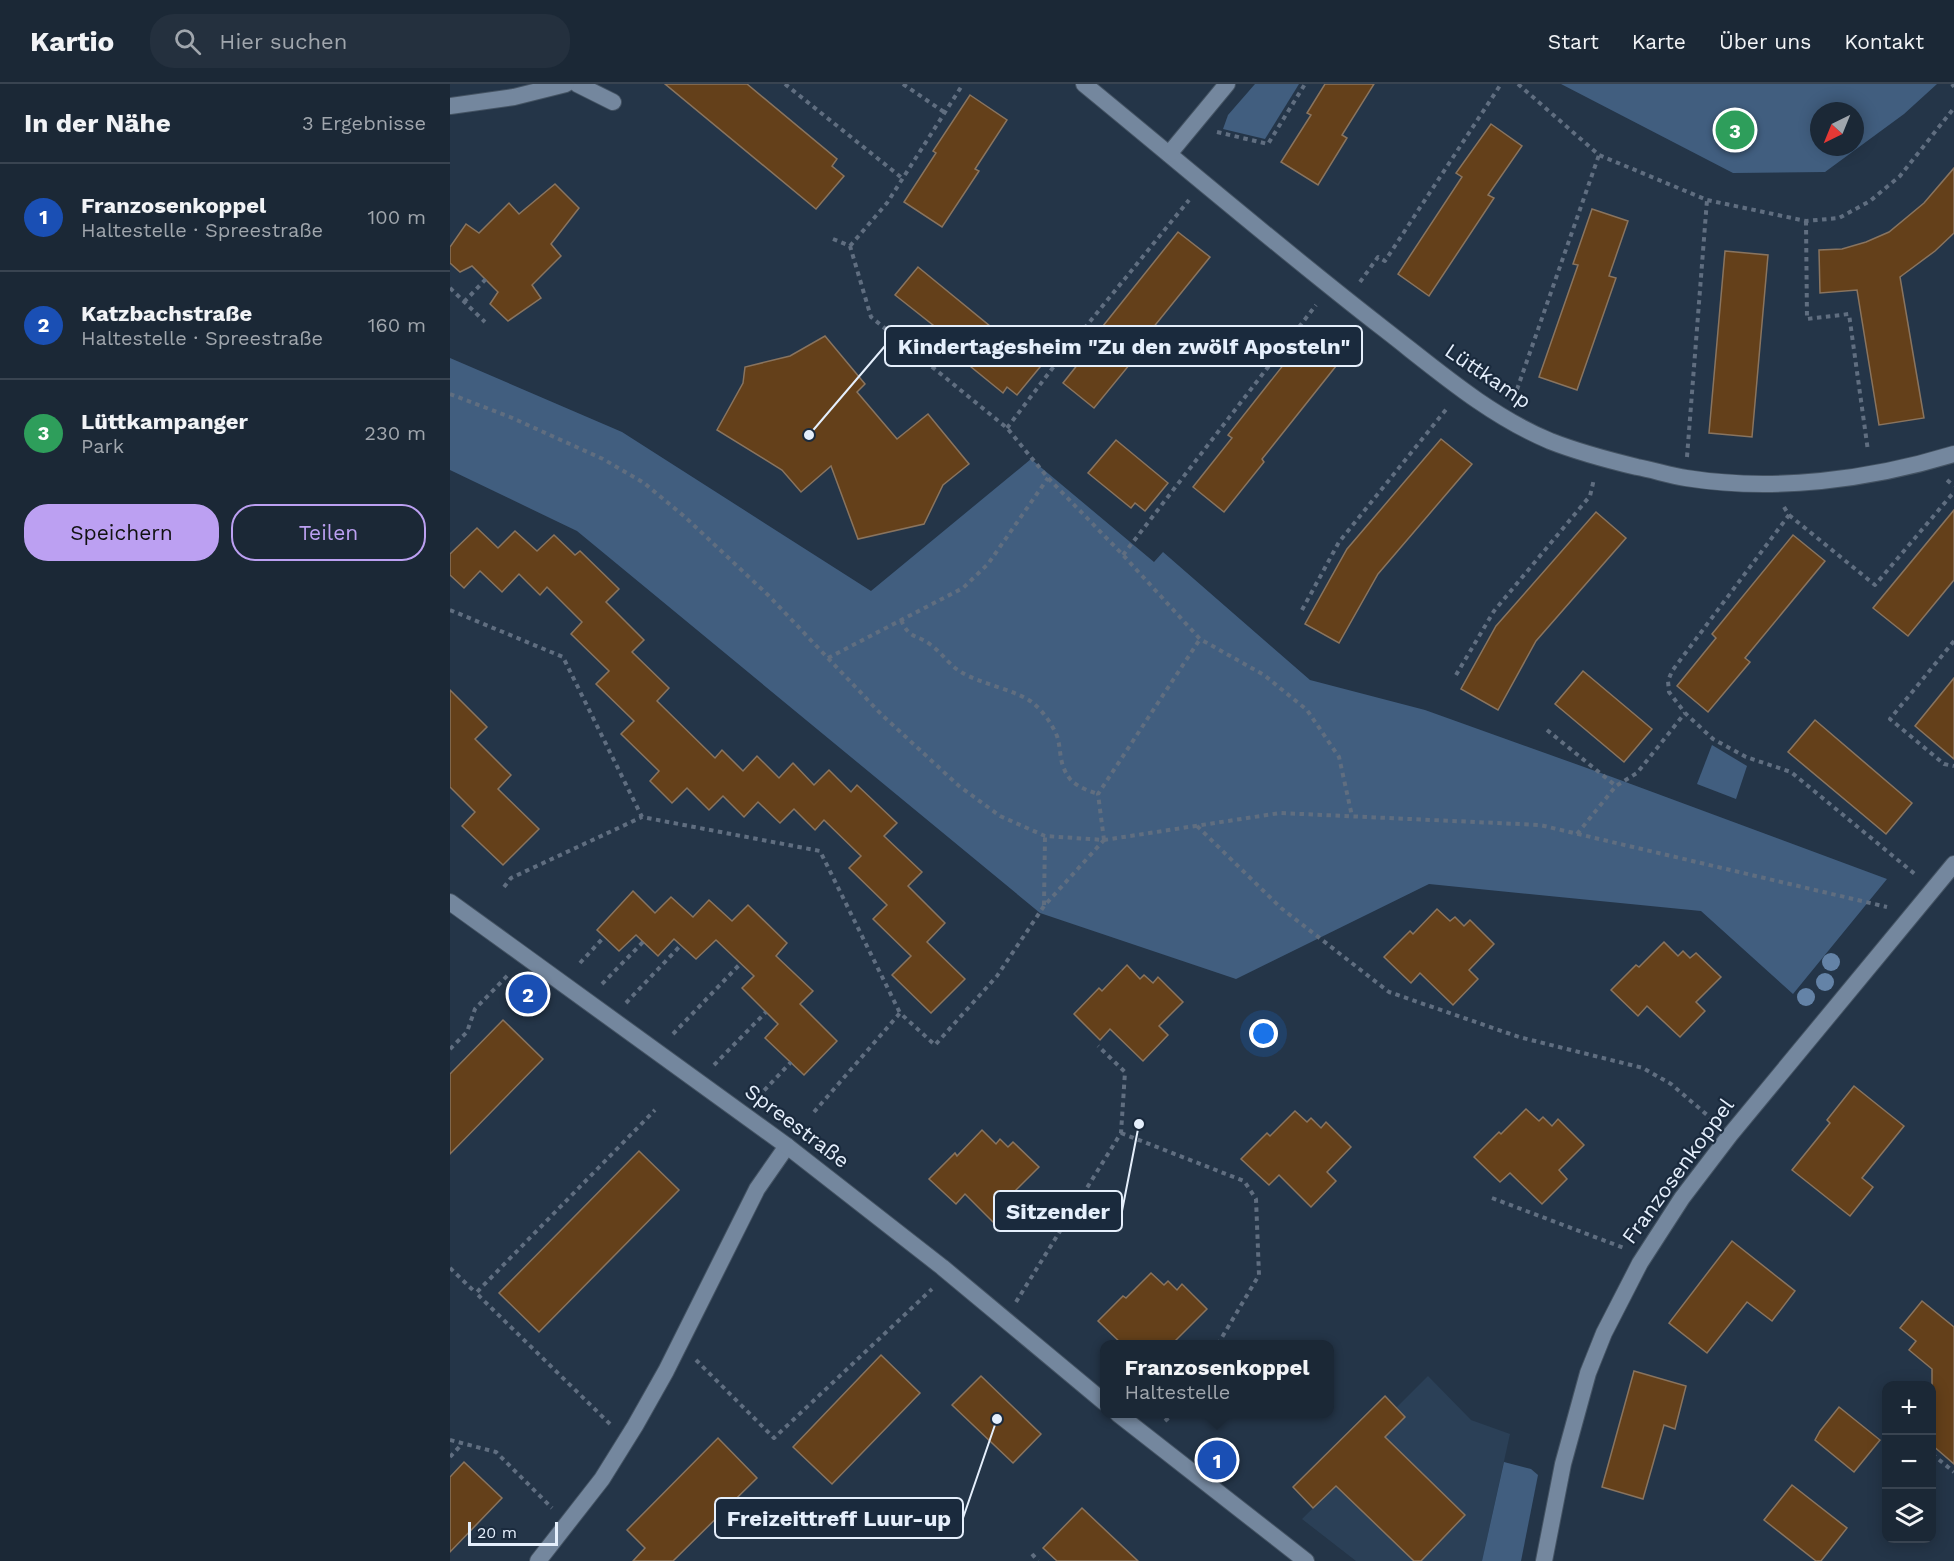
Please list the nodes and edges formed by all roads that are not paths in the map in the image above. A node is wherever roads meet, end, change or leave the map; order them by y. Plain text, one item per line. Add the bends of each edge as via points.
1 (566, 84) edge
2 (577, 84) edge
3 (1084, 84) edge
4 (1227, 84) edge
5 (613, 102) dead end
6 (450, 106) edge
7 (1169, 154) junction
8 (1954, 454) edge
9 (1954, 864) edge
10 (450, 902) edge
11 (787, 1146) junction
12 (1100, 1399) edge
13 (1124, 1418) edge
14 (1298, 1559) edge
15 (538, 1561) edge
16 (1544, 1561) edge

1 - 6 street via 514,97
2 - 5 street
3 - 7 street, Lüttkamp
4 - 7 street
7 - 8 street, Lüttkamp via 1288,254 1461,388 1506,419 1551,441 1600,458 1685,478 1776,484 1870,475
9 - 16 street, Franzosenkoppel via 1730,1135 1682,1198 1640,1263 1588,1372 1563,1464
10 - 11 street, Spreestraße
11 - 12 street, Spreestraße via 942,1267
11 - 15 street via 757,1189 635,1426 602,1479
13 - 14 street

